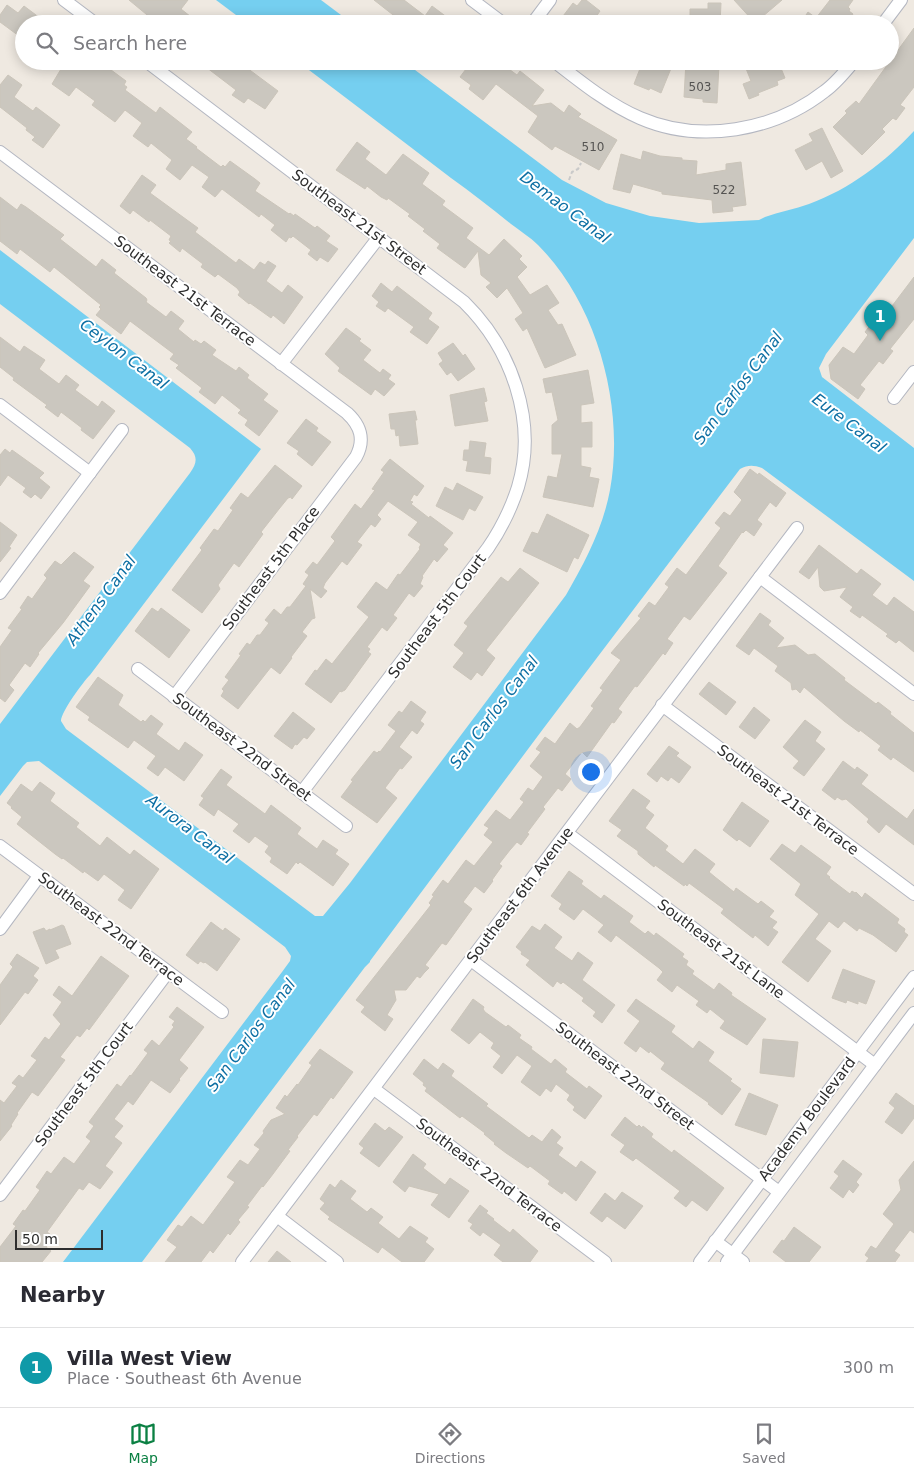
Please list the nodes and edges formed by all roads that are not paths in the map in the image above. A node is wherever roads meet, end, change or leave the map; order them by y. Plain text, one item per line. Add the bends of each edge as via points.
1 (64, 0) edge
2 (472, 0) edge
3 (550, 0) edge
4 (901, 0) edge
5 (84, 15) edge
6 (492, 15) edge
7 (539, 15) edge
8 (890, 15) edge
9 (158, 70) edge
10 (566, 70) edge
11 (846, 70) edge
12 (0, 152) edge
13 (379, 237) junction
14 (281, 364) junction
15 (914, 372) edge
16 (894, 398) dead end
17 (0, 405) edge
18 (523, 419) joint
19 (122, 430) dead end
20 (361, 438) joint
21 (90, 473) junction
22 (797, 528) dead end
23 (760, 577) junction
24 (0, 593) edge
25 (138, 669) dead end
26 (914, 694) edge
27 (174, 697) junction
28 (662, 705) junction
29 (302, 792) junction
30 (346, 826) dead end
31 (567, 832) junction
32 (0, 846) edge
33 (40, 876) junction
34 (914, 894) edge
35 (0, 929) edge
36 (470, 960) junction
37 (168, 972) junction
38 (914, 977) edge
39 (222, 1012) dead end
40 (914, 1013) edge
41 (858, 1052) junction
42 (875, 1064) junction
43 (374, 1088) junction
44 (762, 1179) junction
45 (779, 1192) junction
46 (0, 1195) edge
47 (277, 1216) junction
48 (716, 1241) junction
49 (729, 1258) edge
50 (242, 1262) edge
51 (337, 1262) edge
52 (605, 1262) edge
53 (700, 1262) edge
54 (743, 1262) edge

1 - 5 street
2 - 6 street
3 - 7 street
4 - 8 street
9 - 13 street, Southeast 21st Street
10 - 11 street via 613,105 642,119 709,132 759,125 793,111 817,97
12 - 14 street, Southeast 21st Terrace
13 - 14 street
13 - 18 street, Southeast 21st Street via 464,302 490,332 509,366
14 - 20 street, Southeast 21st Terrace via 354,419
15 - 16 street
17 - 21 street
18 - 29 street, Southeast 5th Court via 519,485 499,531
19 - 21 street
20 - 27 street, Southeast 5th Place via 356,457
21 - 24 street
22 - 23 street, Southeast 6th Avenue
23 - 26 street
23 - 28 street, Southeast 6th Avenue
25 - 27 street, Southeast 22nd Street
27 - 29 street, Southeast 22nd Street
28 - 31 street, Southeast 6th Avenue
28 - 34 street, Southeast 21st Terrace
29 - 30 street, Southeast 22nd Street
31 - 36 street, Southeast 6th Avenue
31 - 41 street, Southeast 21st Lane
32 - 33 street, Southeast 22nd Terrace
33 - 35 street
33 - 37 street, Southeast 22nd Terrace
36 - 43 street, Southeast 6th Avenue
36 - 44 street, Southeast 22nd Street
37 - 39 street, Southeast 22nd Terrace
37 - 46 street, Southeast 5th Court
38 - 41 street, Academy Boulevard
40 - 42 street, Academy Boulevard
41 - 42 street, Southeast 21st Lane
41 - 44 street, Academy Boulevard
42 - 45 street, Academy Boulevard
43 - 47 street, Southeast 6th Avenue
43 - 52 street, Southeast 22nd Terrace
44 - 45 street, Southeast 22nd Street
44 - 48 street, Academy Boulevard
45 - 49 street, Academy Boulevard
47 - 50 street, Southeast 6th Avenue
47 - 51 street
48 - 49 street
48 - 53 street, Academy Boulevard
49 - 54 street

